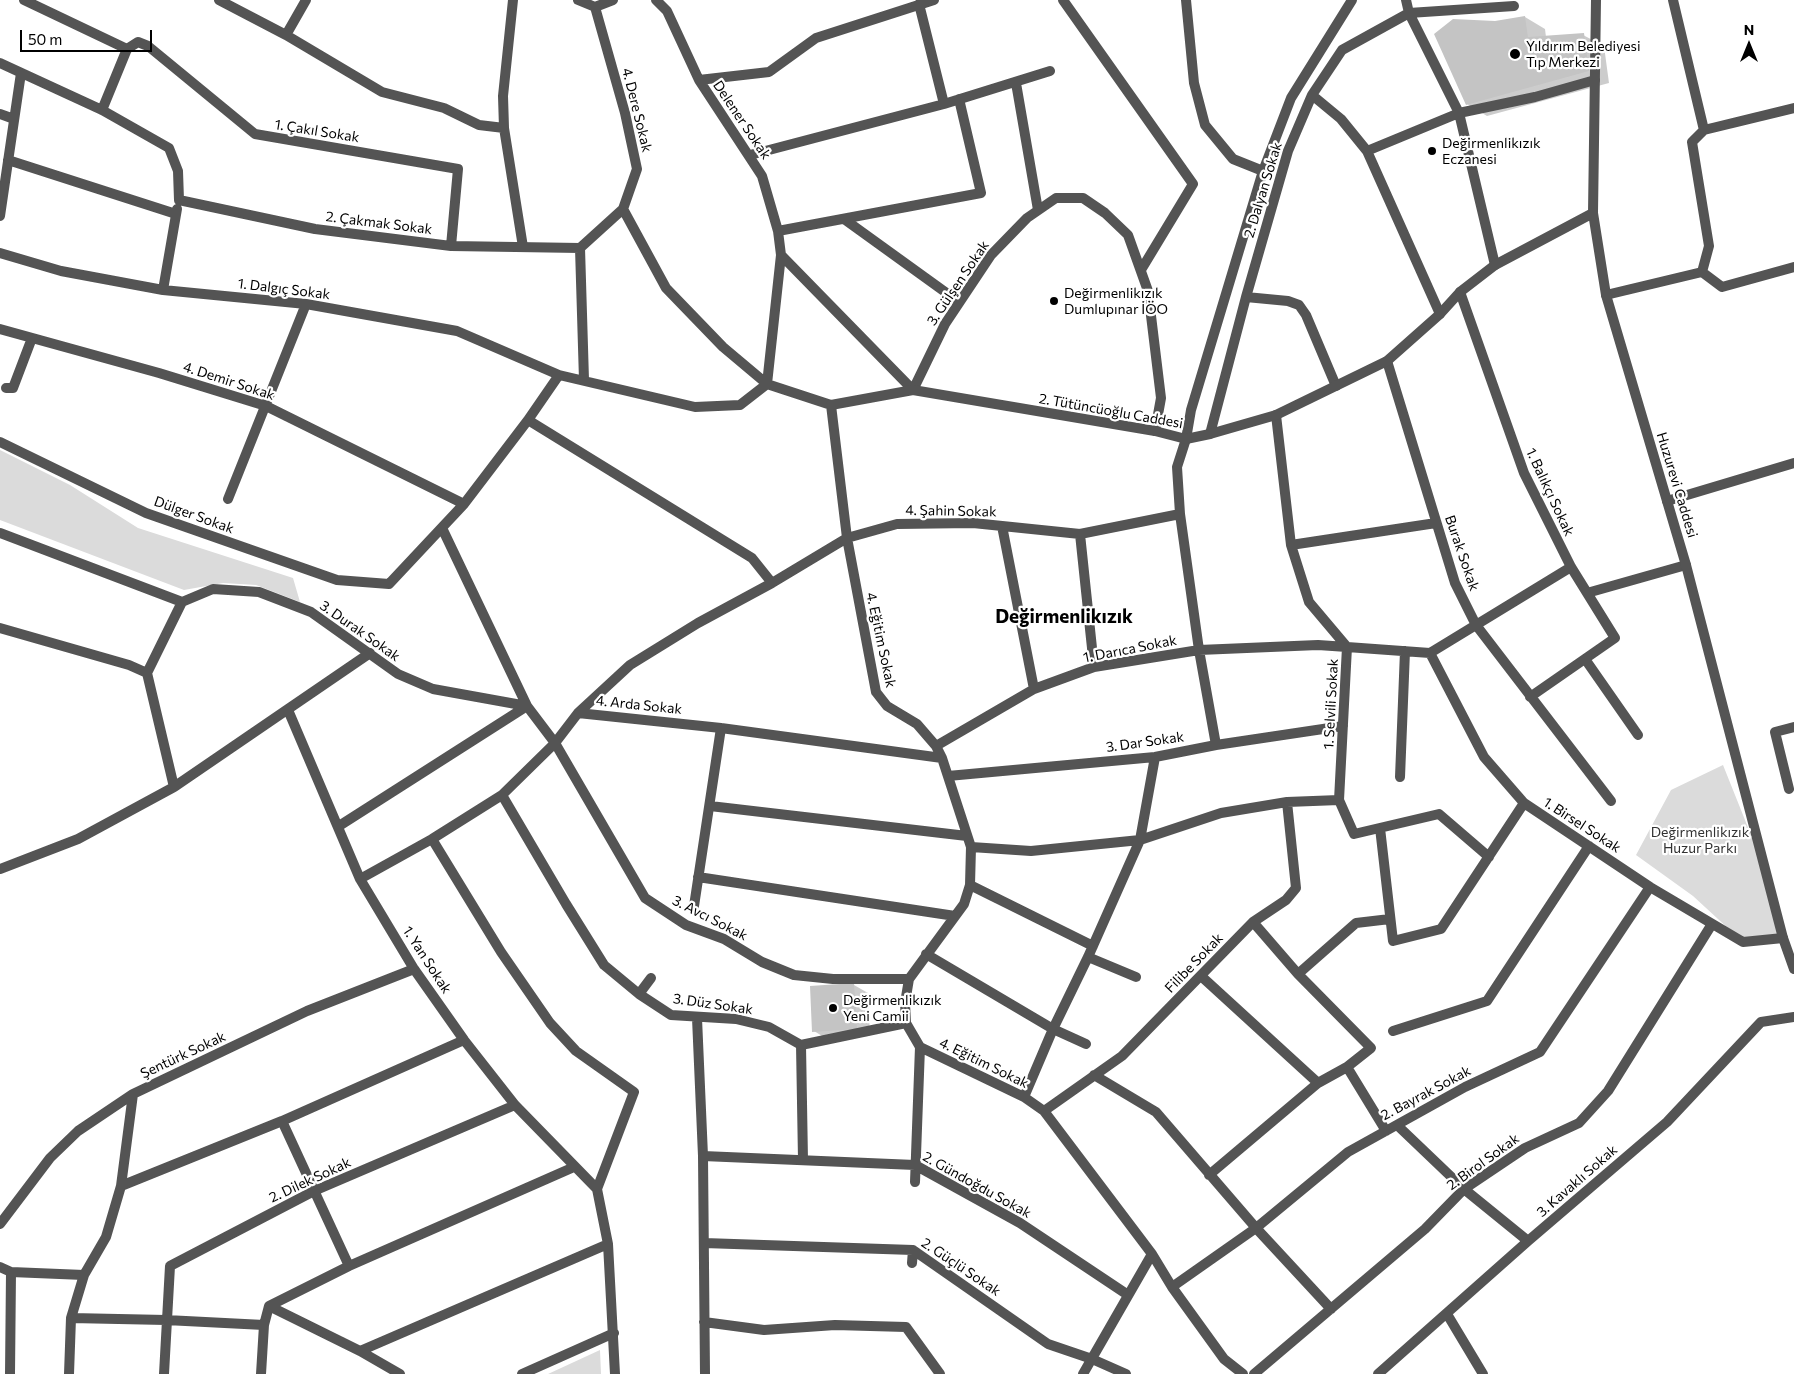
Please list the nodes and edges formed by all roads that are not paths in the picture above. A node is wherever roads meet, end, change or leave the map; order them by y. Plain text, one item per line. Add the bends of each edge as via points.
1 (24, 0) edge
2 (219, 0) edge
3 (306, 0) edge
4 (513, 0) edge
5 (578, 0) edge
6 (613, 0) edge
7 (656, 0) edge
8 (934, 0) edge
9 (1063, 0) edge
10 (1186, 0) edge
11 (1352, 0) edge
12 (1406, 0) edge
13 (1596, 0) edge
14 (1673, 0) edge
15 (919, 4) junction
16 (1514, 6) dead end
17 (595, 7) junction
18 (1409, 12) junction
19 (286, 35) junction
20 (127, 49) junction
21 (0, 63) edge
22 (1050, 71) dead end
23 (21, 73) junction
24 (699, 80) junction
25 (1595, 80) junction
26 (1016, 83) junction
27 (1312, 95) junction
28 (959, 99) junction
29 (944, 104) junction
30 (1794, 108) edge
31 (102, 110) junction
32 (1459, 113) junction
33 (0, 114) edge
34 (14, 119) junction
35 (504, 128) junction
36 (1704, 130) junction
37 (1367, 151) junction
38 (750, 155) junction
39 (8, 160) junction
40 (1263, 171) junction
41 (179, 200) junction
42 (623, 209) junction
43 (1038, 210) junction
44 (176, 214) junction
45 (1593, 214) junction
46 (0, 216) edge
47 (844, 219) junction
48 (778, 231) junction
49 (451, 246) junction
50 (523, 247) junction
51 (580, 248) junction
52 (0, 253) edge
53 (781, 256) junction
54 (1495, 265) junction
55 (1794, 267) edge
56 (1141, 270) junction
57 (1702, 272) junction
58 (164, 290) junction
59 (1460, 292) junction
60 (1606, 295) junction
61 (1246, 298) junction
62 (959, 302) junction
63 (306, 304) junction
64 (1440, 314) junction
65 (0, 329) edge
66 (32, 338) junction
67 (1387, 361) junction
68 (559, 375) junction
69 (584, 380) junction
70 (767, 384) junction
71 (1336, 386) junction
72 (12, 389) dead end
73 (913, 390) junction
74 (831, 405) junction
75 (266, 406) junction
76 (1276, 415) junction
77 (528, 420) junction
78 (1155, 432) junction
79 (1210, 434) junction
80 (1186, 438) junction
81 (0, 442) edge
82 (1794, 463) edge
83 (228, 499) dead end
84 (1667, 501) junction
85 (464, 504) junction
86 (1180, 514) junction
87 (1436, 523) junction
88 (1002, 526) junction
89 (442, 528) junction
90 (0, 533) edge
91 (1080, 534) junction
92 (846, 538) junction
93 (1291, 545) junction
94 (1686, 565) junction
95 (1571, 568) junction
96 (772, 583) junction
97 (1587, 593) junction
98 (182, 602) junction
99 (1476, 625) junction
100 (0, 628) edge
101 (1347, 647) junction
102 (1199, 650) junction
103 (1405, 651) junction
104 (370, 653) junction
105 (1430, 653) junction
106 (1585, 658) junction
107 (1094, 667) junction
108 (147, 673) junction
109 (1034, 689) junction
110 (1530, 697) junction
111 (526, 706) junction
112 (288, 710) junction
113 (578, 713) junction
114 (1344, 726) junction
115 (1794, 727) edge
116 (721, 728) junction
117 (1638, 735) dead end
118 (555, 743) junction
119 (1216, 745) junction
120 (936, 746) junction
121 (1155, 757) junction
122 (942, 758) junction
123 (948, 776) junction
124 (1400, 777) dead end
125 (174, 787) junction
126 (1789, 789) dead end
127 (502, 795) junction
128 (1339, 800) junction
129 (1611, 801) dead end
130 (1287, 802) junction
131 (1524, 803) junction
132 (710, 806) junction
133 (339, 826) junction
134 (1380, 828) junction
135 (967, 836) junction
136 (432, 839) junction
137 (1140, 840) junction
138 (1589, 846) junction
139 (971, 848) junction
140 (1489, 857) junction
141 (0, 870) edge
142 (698, 877) junction
143 (360, 879) junction
144 (970, 885) junction
145 (1650, 886) junction
146 (694, 906) dead end
147 (955, 916) junction
148 (1390, 920) junction
149 (1253, 922) junction
150 (1712, 924) junction
151 (1783, 938) junction
152 (1093, 946) junction
153 (926, 954) junction
154 (1088, 957) junction
155 (414, 968) junction
156 (1794, 969) edge
157 (1298, 974) junction
158 (1201, 976) junction
159 (1136, 977) dead end
160 (651, 978) dead end
161 (909, 979) junction
162 (638, 994) junction
163 (1794, 1017) edge
164 (697, 1018) junction
165 (906, 1023) junction
166 (1053, 1029) junction
167 (1393, 1031) dead end
168 (464, 1040) junction
169 (1086, 1044) dead end
170 (801, 1046) junction
171 (920, 1047) junction
172 (1347, 1067) junction
173 (1094, 1076) junction
174 (1318, 1083) junction
175 (133, 1094) junction
176 (1024, 1098) junction
177 (516, 1105) junction
178 (1044, 1111) junction
179 (282, 1121) junction
180 (1397, 1124) junction
181 (1386, 1131) junction
182 (703, 1156) junction
183 (803, 1160) junction
184 (915, 1165) junction
185 (574, 1167) junction
186 (1209, 1175) junction
187 (915, 1182) dead end
188 (121, 1186) junction
189 (597, 1189) junction
190 (1464, 1190) junction
191 (314, 1191) junction
192 (0, 1224) edge
193 (1256, 1228) junction
194 (1528, 1242) junction
195 (704, 1243) junction
196 (608, 1244) junction
197 (914, 1250) junction
198 (1152, 1254) junction
199 (912, 1263) dead end
200 (349, 1266) junction
201 (0, 1267) edge
202 (11, 1272) junction
203 (84, 1275) junction
204 (1172, 1287) junction
205 (1128, 1295) junction
206 (269, 1306) junction
207 (1331, 1309) junction
208 (1447, 1314) junction
209 (71, 1318) junction
210 (166, 1320) junction
211 (704, 1322) junction
212 (264, 1325) junction
213 (614, 1333) junction
214 (360, 1351) junction
215 (1092, 1359) junction
216 (10, 1374) edge
217 (69, 1374) edge
218 (164, 1374) edge
219 (261, 1374) edge
220 (400, 1374) edge
221 (522, 1374) edge
222 (615, 1374) edge
223 (706, 1374) edge
224 (940, 1374) edge
225 (1084, 1374) edge
226 (1126, 1374) edge
227 (1242, 1374) edge
228 (1254, 1374) edge
229 (1378, 1374) edge
230 (1483, 1374) edge

1 - 20 street
2 - 19 street
3 - 19 street
4 - 35 street via 503,96
5 - 17 street
6 - 17 street
7 - 24 street, Delener Sokak via 667,11
8 - 15 street
9 - 56 street via 1193,184
10 - 40 street via 1194,83 1205,125 1233,159
11 - 40 street, 2. Dalyan Sokak via 1291,98
12 - 18 street
13 - 25 street, Huzurevi Caddesi
14 - 36 street
15 - 24 street via 816,38 769,72
15 - 29 street
16 - 18 street
17 - 42 street, 4. Dere Sokak via 637,168
18 - 27 street, 2. Dalyan Sokak via 1342,50
18 - 32 street
19 - 35 street via 382,92 444,108 479,125
20 - 31 street
20 - 49 street, 1. Çakıl Sokak via 138,42 148,46 254,134 458,168
21 - 23 street
22 - 26 street
23 - 31 street
23 - 34 street
24 - 38 street, Delener Sokak
25 - 32 street
25 - 45 street, Huzurevi Caddesi
26 - 28 street
26 - 43 street
27 - 37 street via 1341,119
27 - 61 street, 2. Dalyan Sokak via 1288,152
28 - 29 street
28 - 47 street via 981,194
29 - 38 street
30 - 36 street
31 - 41 street via 169,148 178,171
32 - 37 street
32 - 54 street
33 - 34 street
34 - 39 street
35 - 50 street
36 - 57 street via 1692,142 1709,246
37 - 64 street
38 - 48 street, Delener Sokak via 762,176
39 - 44 street
39 - 46 street
40 - 80 street, 2. Dalyan Sokak via 1191,410
41 - 44 street
41 - 49 street, 2. Çakmak Sokak via 315,229
42 - 51 street, 4. Dere Sokak
42 - 70 street via 666,288 723,347
43 - 56 street, 3. Gülşen Sokak via 1056,198 1083,198 1106,213 1128,236
43 - 62 street, 3. Gülşen Sokak via 991,255
44 - 58 street
45 - 54 street, 2. Tütüncüoğlu Caddesi
45 - 60 street, Huzurevi Caddesi
47 - 48 street
47 - 62 street
48 - 53 street, Delener Sokak
49 - 50 street, 2. Çakmak Sokak
50 - 51 street, 2. Çakmak Sokak
51 - 69 street
52 - 58 street, 1. Dalgıç Sokak via 61,271
53 - 70 street, Delener Sokak
53 - 73 street
54 - 59 street, 2. Tütüncüoğlu Caddesi
55 - 57 street via 1722,287
56 - 78 street, 3. Gülşen Sokak via 1148,291 1161,398
57 - 60 street
58 - 63 street, 1. Dalgıç Sokak
59 - 64 street, 2. Tütüncüoğlu Caddesi
59 - 95 street, 1. Balıkçı Sokak via 1524,473
60 - 84 street, Huzurevi Caddesi
61 - 71 street via 1288,301 1299,305
61 - 79 street, 2. Dalyan Sokak
62 - 73 street, 3. Gülşen Sokak
63 - 68 street, 1. Dalgıç Sokak via 457,331
63 - 75 street
64 - 67 street, 2. Tütüncüoğlu Caddesi
65 - 66 street, 4. Demir Sokak
66 - 72 street
66 - 75 street, 4. Demir Sokak
67 - 71 street, 2. Tütüncüoğlu Caddesi
67 - 87 street, Burak Sokak
68 - 69 street, 1. Dalgıç Sokak
68 - 77 street
69 - 70 street, 1. Dalgıç Sokak via 695,407 740,405
70 - 74 street
71 - 76 street, 2. Tütüncüoğlu Caddesi
73 - 74 street, 2. Tütüncüoğlu Caddesi
73 - 78 street, 2. Tütüncüoğlu Caddesi
74 - 92 street, 4. Eğitim Sokak
75 - 83 street
75 - 85 street, 4. Demir Sokak
76 - 79 street, 2. Tütüncüoğlu Caddesi
76 - 93 street
77 - 85 street
77 - 96 street via 752,558
78 - 80 street, 2. Tütüncüoğlu Caddesi
79 - 80 street, 2. Tütüncüoğlu Caddesi
80 - 86 street via 1177,467
81 - 89 street, Dülger Sokak via 146,513 337,580 389,584
82 - 84 street
84 - 94 street, Huzurevi Caddesi
85 - 89 street
86 - 91 street, 4. Şahin Sokak
86 - 102 street
87 - 93 street
87 - 99 street, Burak Sokak via 1455,583
88 - 91 street, 4. Şahin Sokak
88 - 92 street, 4. Şahin Sokak via 897,524
88 - 109 street
89 - 111 street
90 - 98 street
91 - 107 street
92 - 96 street, 4. Şahin Sokak
92 - 120 street, 4. Eğitim Sokak via 876,692 887,706 917,724
93 - 101 street via 1309,602
94 - 97 street
94 - 151 street, Huzurevi Caddesi
95 - 97 street, 1. Balıkçı Sokak
95 - 99 street
96 - 113 street, 4. Şahin Sokak via 630,665
97 - 106 street, 1. Balıkçı Sokak via 1615,638
98 - 104 street, 3. Durak Sokak via 213,589 259,592 311,612
98 - 108 street
99 - 105 street
99 - 110 street, Burak Sokak
100 - 108 street
101 - 102 street, 1. Darıca Sokak via 1318,645
101 - 103 street, 1. Selvili Sokak
101 - 114 street, 1. Selvili Sokak
102 - 107 street, 1. Darıca Sokak
102 - 119 street
103 - 105 street, 1. Selvili Sokak
103 - 124 street
104 - 111 street, 3. Durak Sokak via 398,674 433,689
104 - 112 street
105 - 131 street, 1. Birsel Sokak via 1484,757
106 - 110 street
106 - 117 street
107 - 109 street, 1. Darıca Sokak
108 - 125 street
109 - 120 street, 1. Darıca Sokak
110 - 129 street, Burak Sokak
111 - 118 street
111 - 133 street
112 - 125 street
112 - 133 street, 1. Yan Sokak
113 - 116 street, 4. Arda Sokak
113 - 118 street, 4. Arda Sokak
114 - 119 street, 3. Dar Sokak
114 - 128 street, 1. Selvili Sokak
115 - 126 street via 1775,732
116 - 122 street, 4. Arda Sokak
116 - 132 street
118 - 127 street, 4. Arda Sokak
118 - 161 street, 3. Avcı Sokak via 645,898 686,925 724,939 762,962 794,975 833,979
119 - 121 street, 3. Dar Sokak
120 - 122 street, 4. Eğitim Sokak
121 - 123 street, 3. Dar Sokak
121 - 137 street
122 - 123 street, 4. Eğitim Sokak
123 - 135 street, 4. Eğitim Sokak
125 - 141 street via 78,839
127 - 136 street, 4. Arda Sokak
127 - 162 street, 3. Düz Sokak via 604,965
128 - 130 street
128 - 134 street, 1. Selvili Sokak via 1354,834
130 - 137 street via 1221,813
130 - 149 street, Filibe Sokak via 1296,888 1286,900
131 - 138 street, 1. Birsel Sokak
131 - 140 street
132 - 135 street
132 - 142 street
133 - 143 street, 1. Yan Sokak
134 - 140 street via 1439,814
134 - 148 street
135 - 139 street, 4. Eğitim Sokak
136 - 143 street, 4. Arda Sokak
136 - 189 street via 501,952 550,1023 576,1051 634,1092
137 - 139 street via 1031,851
137 - 152 street
138 - 145 street, 1. Birsel Sokak
138 - 167 street via 1487,1001
139 - 144 street, 4. Eğitim Sokak
140 - 148 street via 1441,930 1393,941
142 - 146 street
142 - 147 street
143 - 155 street, 1. Yan Sokak
144 - 147 street, 4. Eğitim Sokak via 964,904
144 - 152 street
145 - 150 street, 1. Birsel Sokak
145 - 180 street, 2. Bayrak Sokak via 1540,1052
147 - 153 street, 4. Eğitim Sokak
148 - 157 street via 1356,923
149 - 157 street
149 - 158 street, Filibe Sokak
150 - 151 street, 1. Birsel Sokak via 1743,942
150 - 190 street, 2. Birol Sokak via 1608,1091 1579,1123 1525,1148
151 - 156 street, Huzurevi Caddesi
152 - 154 street
153 - 161 street, 4. Eğitim Sokak
153 - 166 street
154 - 159 street
154 - 166 street
155 - 168 street, 1. Yan Sokak
155 - 175 street, Şentürk Sokak via 307,1011
157 - 172 street via 1371,1048
158 - 173 street, Filibe Sokak via 1122,1056
158 - 174 street
160 - 162 street
161 - 165 street, 4. Eğitim Sokak
162 - 164 street, 3. Düz Sokak via 671,1015
163 - 194 street, 3. Kavaklı Sokak via 1762,1022 1667,1122
164 - 170 street, 3. Düz Sokak via 736,1019 769,1027
164 - 182 street
165 - 170 street
165 - 171 street, 4. Eğitim Sokak
166 - 169 street
166 - 176 street
168 - 177 street, 1. Yan Sokak
168 - 179 street
170 - 183 street
171 - 176 street, 4. Eğitim Sokak
171 - 184 street
172 - 174 street
172 - 181 street
173 - 178 street, Filibe Sokak
173 - 186 street via 1156,1112
174 - 186 street
175 - 188 street, Şentürk Sokak
175 - 192 street via 78,1131 50,1158
176 - 178 street, 4. Eğitim Sokak
177 - 185 street, 1. Yan Sokak
177 - 191 street, 2. Dilek Sokak
178 - 198 street, 4. Eğitim Sokak
179 - 188 street
179 - 191 street
180 - 181 street, 2. Bayrak Sokak
180 - 190 street
181 - 193 street, 2. Bayrak Sokak via 1348,1152
182 - 183 street, 2. Gündoğdu Sokak
182 - 195 street
183 - 184 street, 2. Gündoğdu Sokak
184 - 187 street
184 - 205 street, 2. Gündoğdu Sokak via 1020,1223
185 - 189 street, 1. Yan Sokak
185 - 200 street
186 - 193 street
188 - 203 street, Şentürk Sokak via 106,1237
189 - 196 street
190 - 194 street
190 - 207 street, 2. Birol Sokak via 1425,1229
191 - 200 street
191 - 210 street, 2. Dilek Sokak via 170,1266
193 - 204 street, 2. Bayrak Sokak
193 - 207 street
194 - 208 street, 3. Kavaklı Sokak
195 - 197 street, 2. Güçlü Sokak
195 - 211 street
196 - 213 street
196 - 214 street
197 - 199 street
197 - 215 street, 2. Güçlü Sokak via 1048,1344
198 - 204 street, 4. Eğitim Sokak
198 - 205 street
200 - 206 street
201 - 202 street
202 - 203 street
202 - 216 street
203 - 209 street, Şentürk Sokak
204 - 227 street, 4. Eğitim Sokak via 1224,1359
205 - 215 street
206 - 212 street
206 - 214 street
207 - 228 street, 2. Birol Sokak
208 - 229 street, 3. Kavaklı Sokak
208 - 230 street
209 - 210 street
209 - 217 street, Şentürk Sokak
210 - 212 street
210 - 218 street
211 - 223 street
211 - 224 street via 764,1330 836,1325 906,1327
212 - 219 street
213 - 221 street
213 - 222 street
214 - 220 street
215 - 225 street
215 - 226 street, 2. Güçlü Sokak

